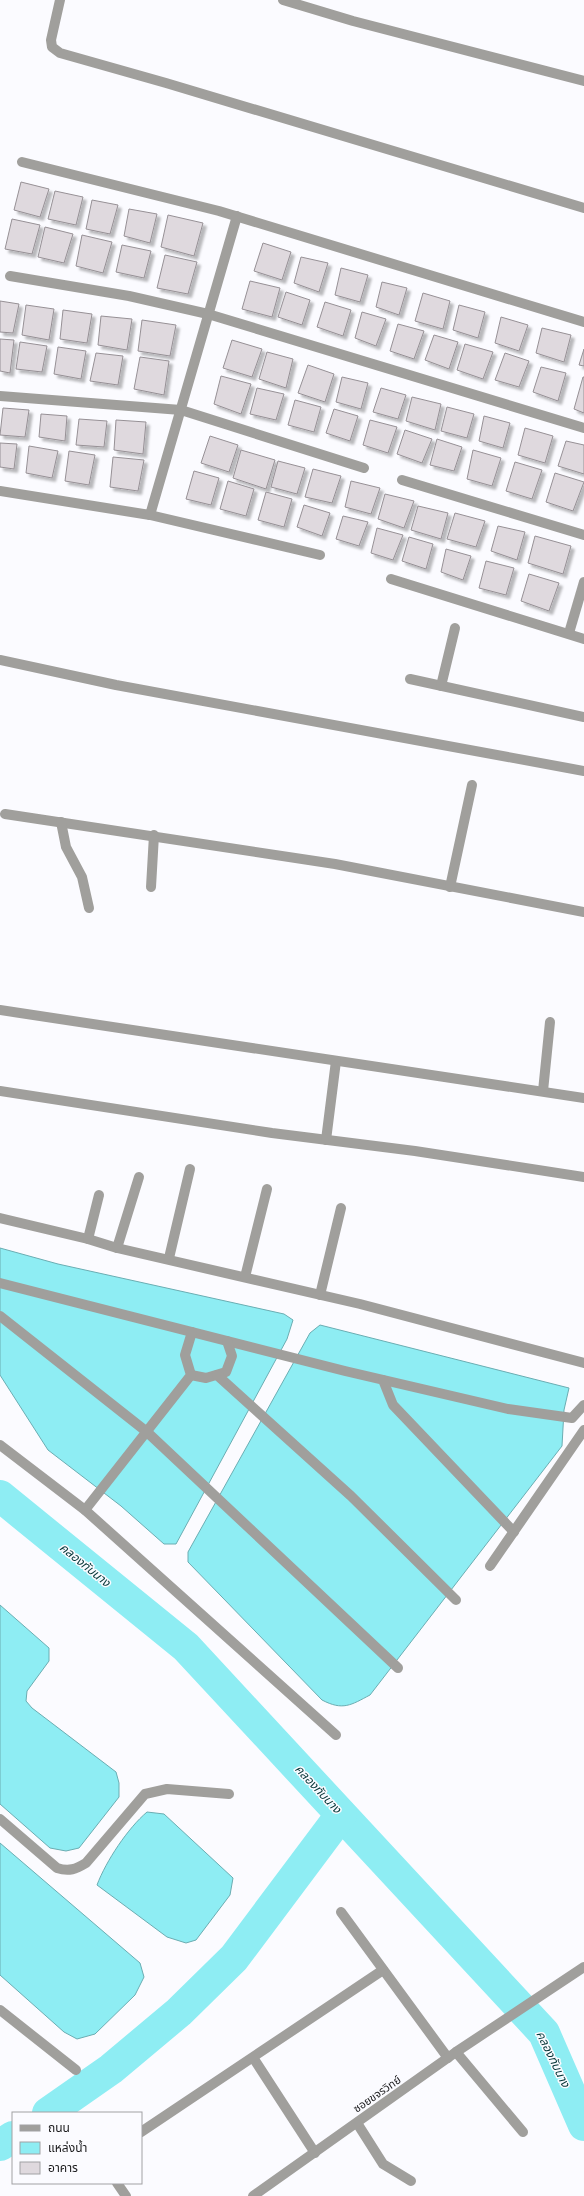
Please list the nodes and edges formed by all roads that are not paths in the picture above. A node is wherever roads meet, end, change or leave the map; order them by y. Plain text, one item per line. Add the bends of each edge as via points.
1 (60, 0) edge
2 (283, 0) edge
3 (584, 81) edge
4 (22, 162) dead end
5 (584, 208) edge
6 (237, 216) junction
7 (10, 276) dead end
8 (208, 314) junction
9 (584, 322) edge
10 (0, 396) edge
11 (181, 410) junction
12 (584, 428) edge
13 (364, 468) dead end
14 (402, 480) dead end
15 (0, 491) edge
16 (150, 515) junction
17 (584, 535) edge
18 (320, 555) dead end
19 (391, 579) dead end
20 (584, 582) edge
21 (455, 628) dead end
22 (569, 633) junction
23 (584, 639) edge
24 (0, 660) edge
25 (410, 679) dead end
26 (441, 686) junction
27 (584, 717) edge
28 (584, 771) edge
29 (472, 785) dead end
30 (5, 814) dead end
31 (61, 822) junction
32 (154, 836) junction
33 (151, 887) dead end
34 (450, 887) junction
35 (89, 908) dead end
36 (584, 912) edge
37 (0, 1010) edge
38 (550, 1022) dead end
39 (336, 1061) junction
40 (0, 1091) edge
41 (543, 1091) junction
42 (584, 1098) edge
43 (326, 1140) junction
44 (190, 1169) dead end
45 (139, 1177) dead end
46 (584, 1177) edge
47 (267, 1189) dead end
48 (99, 1194) dead end
49 (341, 1208) dead end
50 (0, 1218) edge
51 (88, 1239) junction
52 (117, 1248) junction
53 (168, 1258) junction
54 (244, 1277) junction
55 (0, 1283) edge
56 (320, 1295) junction
57 (0, 1316) edge
58 (192, 1332) junction
59 (227, 1341) junction
60 (584, 1363) edge
61 (191, 1375) junction
62 (217, 1375) junction
63 (383, 1380) junction
64 (584, 1404) edge
65 (584, 1430) edge
66 (147, 1432) junction
67 (0, 1445) edge
68 (85, 1510) junction
69 (514, 1532) junction
70 (490, 1566) dead end
71 (456, 1600) dead end
72 (398, 1668) dead end
73 (336, 1735) dead end
74 (229, 1794) dead end
75 (0, 1819) edge
76 (340, 1912) dead end
77 (584, 1967) edge
78 (383, 1970) junction
79 (0, 2010) edge
80 (452, 2055) junction
81 (254, 2059) junction
82 (76, 2070) dead end
83 (357, 2123) junction
84 (142, 2131) edge
85 (524, 2132) dead end
86 (315, 2153) junction
87 (411, 2181) dead end
88 (118, 2184) edge
89 (258, 2195) edge
90 (126, 2196) edge

1 - 5 street via 51,40 52,47 60,53 166,82
2 - 3 street via 353,21
4 - 6 street
6 - 8 street
6 - 9 street
7 - 8 street via 129,296
8 - 11 street
8 - 12 street
10 - 11 street
11 - 13 street
11 - 16 street
14 - 17 street
15 - 16 street
16 - 18 street
19 - 22 street
20 - 22 street
21 - 26 street
22 - 23 street
24 - 28 street via 116,685
25 - 26 street
26 - 27 street
29 - 34 street
30 - 31 street
31 - 32 street
31 - 35 street via 66,847 82,877
32 - 33 street
32 - 34 street via 335,864
34 - 36 street
37 - 39 street
38 - 41 street
39 - 41 street
39 - 43 street
40 - 43 street
41 - 42 street
43 - 46 street
44 - 53 street
45 - 52 street
47 - 54 street
48 - 51 street
49 - 56 street
50 - 51 street
51 - 52 street
52 - 53 street
53 - 54 street
54 - 56 street
55 - 58 street
56 - 60 street
57 - 66 street
58 - 59 street
58 - 61 street via 185,1355
59 - 62 street via 232,1356 226,1372
59 - 63 street
61 - 62 street via 206,1378
61 - 66 street
62 - 71 street via 352,1496
63 - 64 street via 508,1408 572,1418
63 - 69 street via 392,1405
65 - 69 street
66 - 68 street
66 - 72 street
67 - 68 street
68 - 73 street
69 - 70 street
74 - 75 street via 167,1788 145,1794 86,1863 76,1870 65,1871 57,1868
76 - 78 street
77 - 80 street, ซอยขจรวิทย์
78 - 80 street
78 - 81 street
79 - 82 street
80 - 83 street, ซอยขจรวิทย์
80 - 85 street
81 - 84 street
81 - 86 street
83 - 86 street, ซอยขจรวิทย์
83 - 87 street via 383,2164
86 - 89 street, ซอยขจรวิทย์
88 - 90 street

